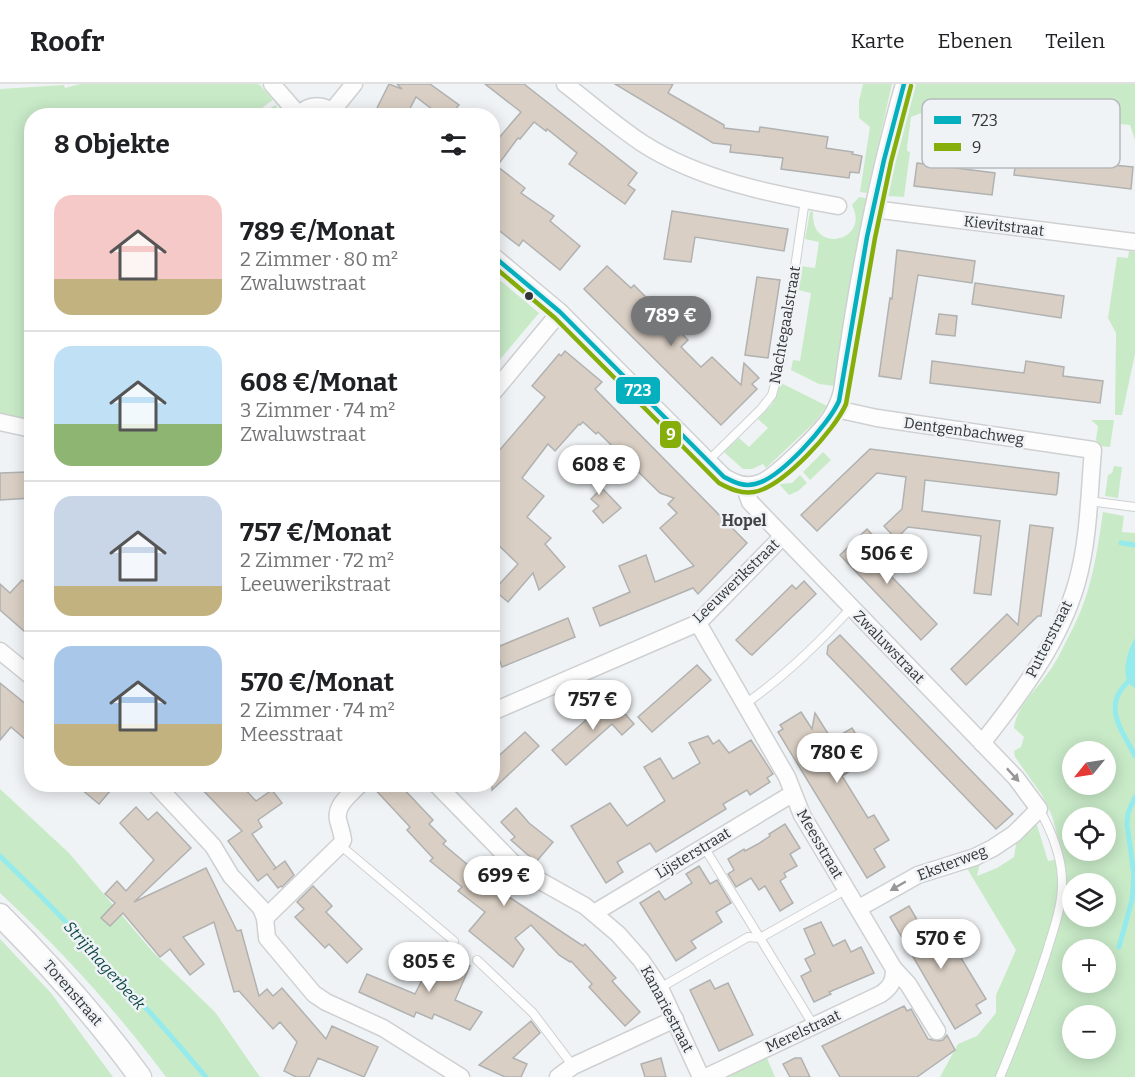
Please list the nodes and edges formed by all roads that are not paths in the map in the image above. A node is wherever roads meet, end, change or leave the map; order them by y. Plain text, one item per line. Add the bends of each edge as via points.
1 (272, 84) edge
2 (354, 84) edge
3 (565, 84) edge
4 (904, 84) edge
5 (292, 108) edge
6 (306, 108) edge
7 (323, 108) edge
8 (337, 108) edge
9 (805, 200) junction
10 (838, 206) dead end
11 (873, 209) junction
12 (1135, 242) edge
13 (500, 262) edge
14 (560, 312) junction
15 (500, 384) edge
16 (836, 409) junction
17 (0, 422) edge
18 (24, 427) edge
19 (1093, 450) joint
20 (708, 461) junction
21 (744, 485) junction
22 (1088, 501) junction
23 (1135, 507) edge
24 (782, 537) junction
25 (851, 608) junction
26 (698, 622) junction
27 (0, 651) edge
28 (24, 670) edge
29 (745, 704) junction
30 (500, 709) edge
31 (982, 743) junction
32 (162, 792) edge
33 (352, 792) edge
34 (444, 792) edge
35 (792, 794) junction
36 (1039, 809) junction
37 (340, 845) junction
38 (704, 847) junction
39 (847, 889) junction
40 (859, 908) junction
41 (594, 914) junction
42 (0, 915) edge
43 (265, 918) junction
44 (760, 938) junction
45 (454, 941) dead end
46 (477, 960) dead end
47 (894, 974) junction
48 (660, 988) junction
49 (675, 1019) junction
50 (814, 1026) junction
51 (937, 1030) dead end
52 (573, 1066) junction
53 (140, 1077) edge
54 (461, 1077) edge
55 (558, 1077) edge
56 (704, 1077) edge
57 (1000, 1077) edge

1 - 5 street
2 - 8 street
3 - 9 street via 659,153 714,177
4 - 11 street
6 - 7 street
9 - 10 street
9 - 20 lane, Nachtegaalstraat via 781,362 772,395
11 - 12 street, Kievitstraat
11 - 16 street
13 - 14 street
14 - 15 street
14 - 20 street
16 - 19 street, Dentgenbachweg
16 - 21 street via 774,474 760,483
17 - 18 street
19 - 22 street, Putterstraat
20 - 21 street via 724,477
21 - 24 street, Zwaluwstraat via 750,502
22 - 23 lane
22 - 31 street, Putterstraat via 1077,584 1060,626 1031,677
24 - 25 street, Zwaluwstraat
24 - 26 street, Leeuwerikstraat
25 - 29 lane via 783,674
25 - 31 street, Zwaluwstraat
26 - 29 street, Meesstraat
26 - 30 street, Leeuwerikstraat
27 - 28 street
29 - 35 street, Meesstraat via 787,777
31 -> 36 street, Zwaluwstraat
32 - 43 street via 213,846
33 - 37 street via 338,810 343,840
34 - 41 street, Kanariestraat via 519,869
35 - 38 street, Lijsterstraat
35 - 39 street, Meesstraat
36 -> 40 street, Eksterweg via 993,848 918,875
36 - 57 lane via 1057,850 1062,894 1047,954
37 - 43 street
37 - 45 lane
38 - 41 street, Lijsterstraat
38 - 44 lane
39 - 40 street, Meesstraat
39 - 44 lane
40 - 47 street, Meesstraat
41 - 48 street, Kanariestraat via 618,934
42 - 53 street, Torenstraat via 72,991
43 - 54 street via 267,938 314,994 383,1028
44 - 48 lane via 748,937
44 - 50 lane
46 - 52 lane via 533,1013
47 - 50 street, Merelstraat via 889,988 881,994
47 - 51 street, Meesstraat via 909,984
48 - 49 street, Kanariestraat
49 - 52 street
49 - 56 street, Kanariestraat
50 - 56 street, Merelstraat
52 - 55 street

